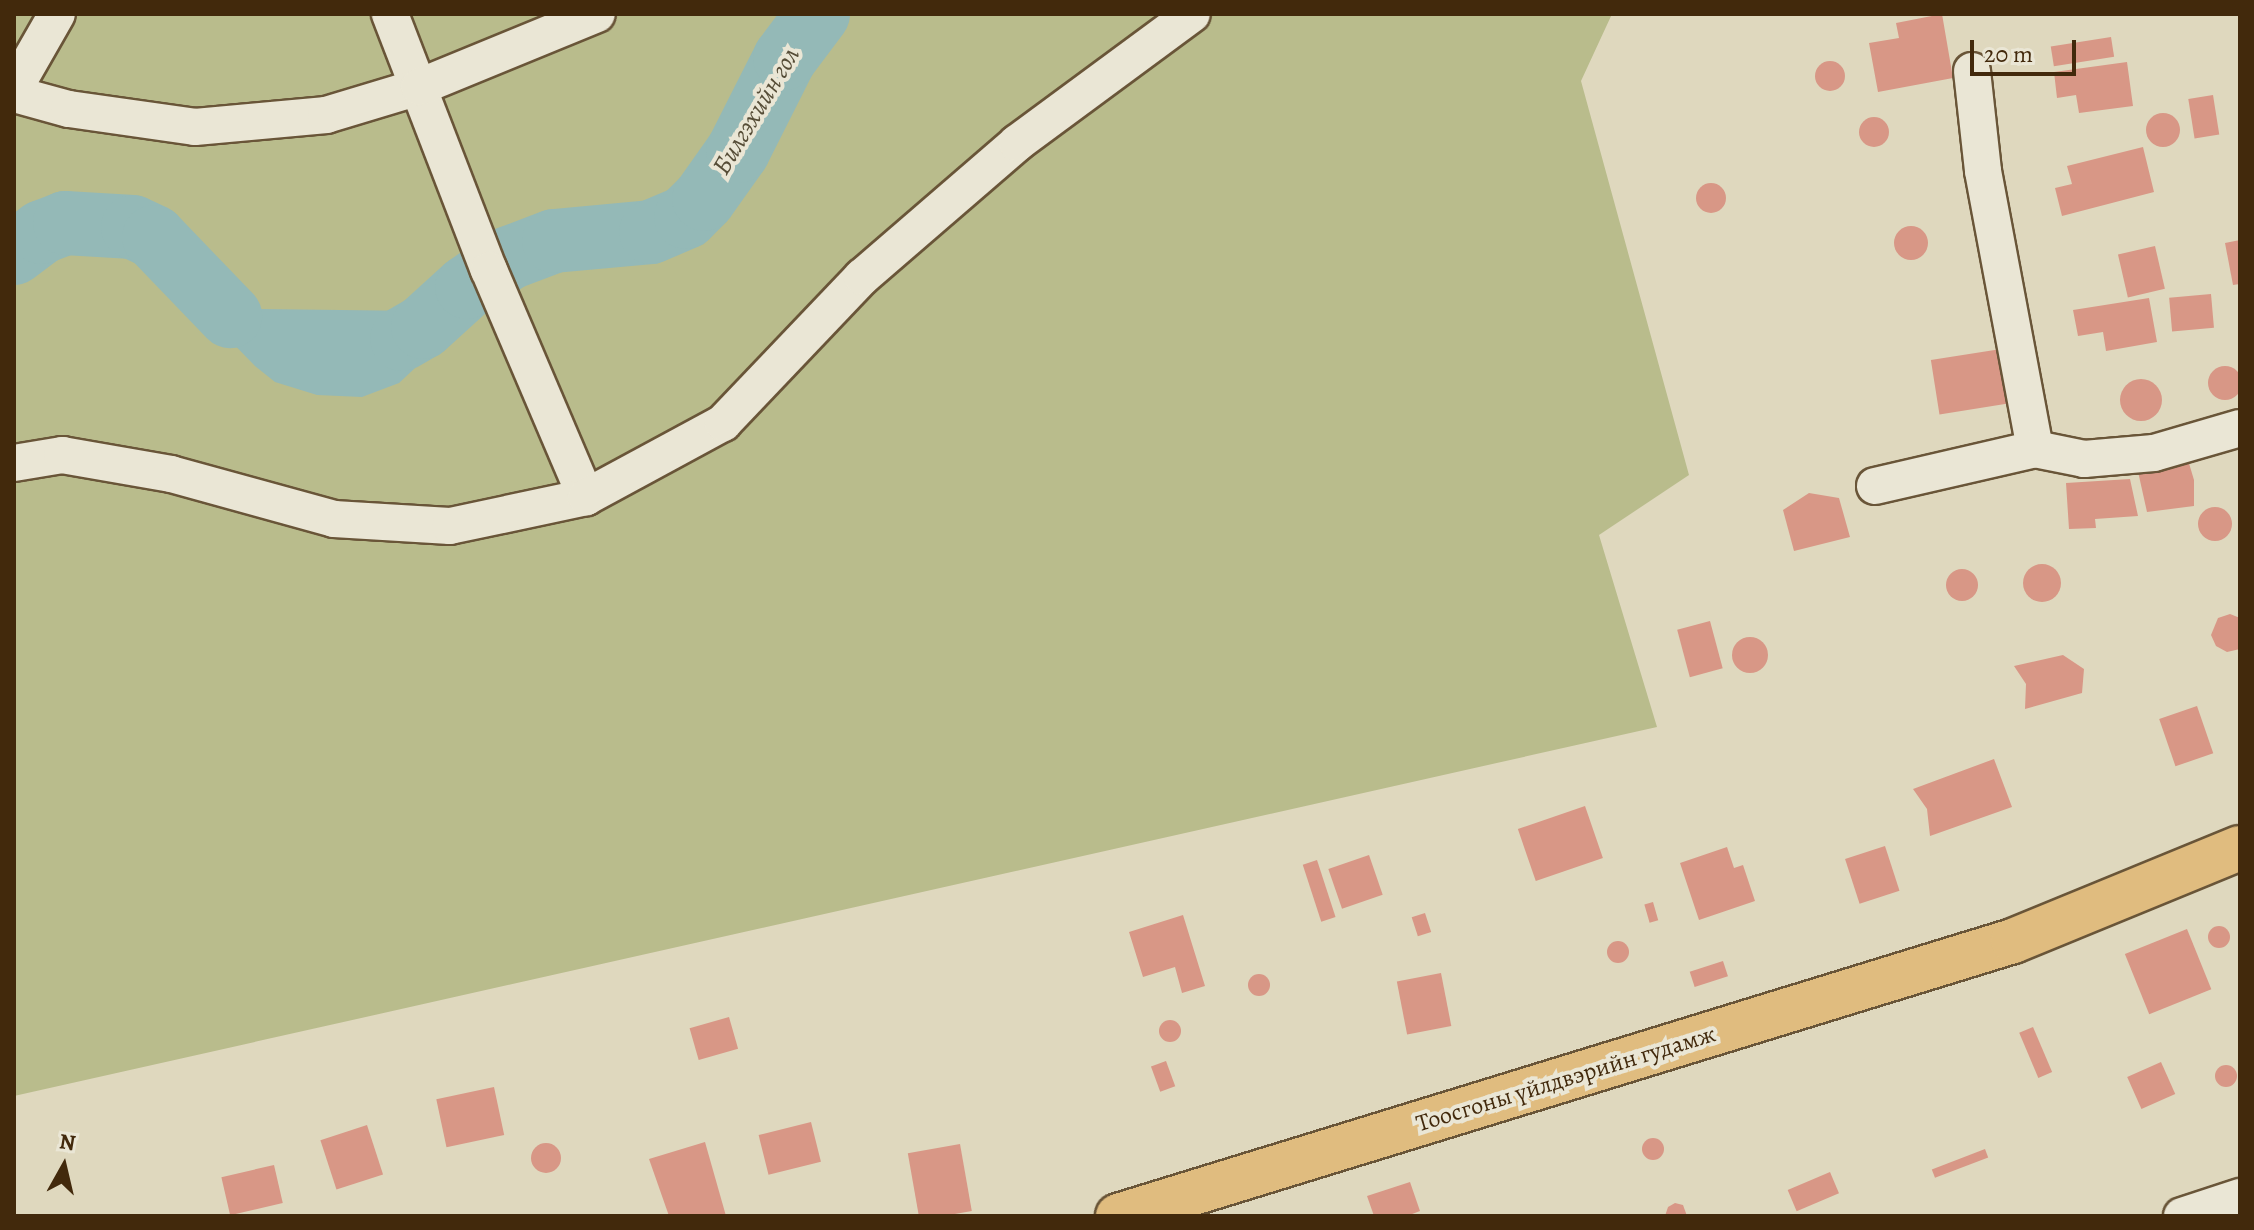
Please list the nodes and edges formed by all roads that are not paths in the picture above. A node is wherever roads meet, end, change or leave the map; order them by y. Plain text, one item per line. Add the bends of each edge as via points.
1 (57, 14) edge
2 (390, 14) edge
3 (597, 14) edge
4 (1192, 14) edge
5 (1972, 71) dead end
6 (419, 87) junction
7 (14, 92) edge
8 (2240, 428) edge
9 (2035, 449) junction
10 (14, 463) edge
11 (1875, 486) dead end
12 (586, 497) junction
13 (2240, 848) edge
14 (2240, 1197) edge
15 (1118, 1216) edge
16 (2182, 1216) edge

1 - 7 street
2 - 6 street
3 - 6 street
4 - 12 street via 1017,143 874,267 723,423
5 - 9 street via 1983,171
6 - 7 street via 326,115 195,127 69,109
6 - 12 street via 489,270
8 - 9 street via 2154,453 2084,459
9 - 11 street
10 - 12 street via 62,455 171,474 334,519 392,523 450,526
13 - 15 main road, Тоосгоны үйлдвэрийн гудамж via 2013,941
14 - 16 street

